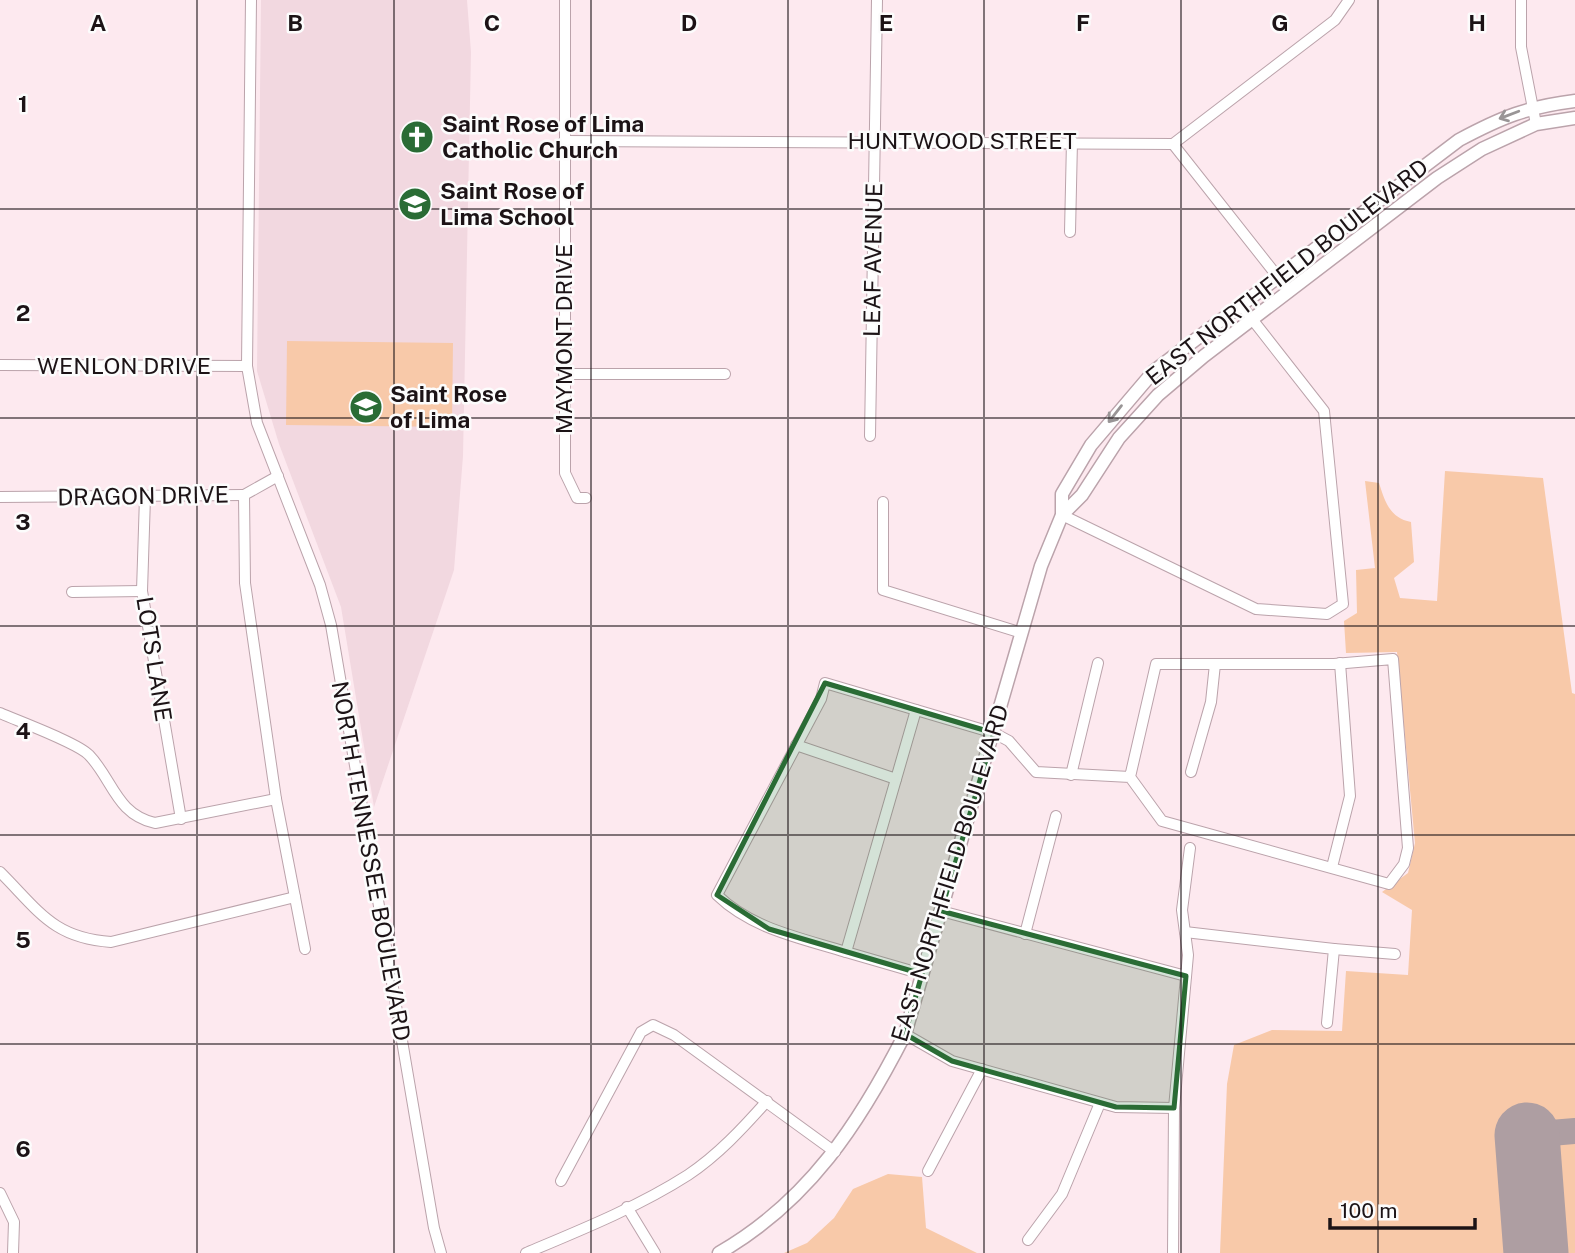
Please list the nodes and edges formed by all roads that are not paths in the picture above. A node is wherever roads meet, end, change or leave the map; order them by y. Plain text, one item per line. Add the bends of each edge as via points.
1 (251, 0) edge
2 (565, 0) edge
3 (877, 0) edge
4 (1349, 0) edge
5 (1521, 0) edge
6 (1575, 101) edge
7 (1533, 106) junction
8 (1575, 118) edge
9 (1536, 124) junction
10 (875, 140) junction
11 (564, 141) junction
12 (1072, 141) junction
13 (1173, 144) junction
14 (1070, 232) dead end
15 (1278, 277) junction
16 (1289, 291) junction
17 (1241, 305) junction
18 (1253, 319) junction
19 (0, 365) edge
20 (247, 366) junction
21 (564, 374) junction
22 (725, 374) dead end
23 (870, 436) dead end
24 (278, 476) junction
25 (244, 495) junction
26 (0, 497) edge
27 (145, 497) junction
28 (586, 498) dead end
29 (883, 502) dead end
30 (1062, 515) junction
31 (142, 591) junction
32 (72, 592) dead end
33 (1023, 633) junction
34 (1098, 663) dead end
35 (1340, 663) junction
36 (1215, 664) junction
37 (916, 710) junction
38 (0, 713) edge
39 (994, 733) junction
40 (796, 745) junction
41 (1191, 772) dead end
42 (1072, 775) junction
43 (1130, 777) junction
44 (896, 779) junction
45 (276, 799) junction
46 (1056, 817) dead end
47 (181, 819) junction
48 (1190, 848) dead end
49 (1332, 867) junction
50 (0, 872) edge
51 (295, 897) junction
52 (941, 911) junction
53 (1185, 932) junction
54 (1025, 934) junction
55 (306, 949) dead end
56 (1334, 949) junction
57 (846, 951) junction
58 (1395, 954) dead end
59 (922, 975) junction
60 (1186, 976) junction
61 (1327, 1023) dead end
62 (905, 1034) junction
63 (982, 1069) junction
64 (767, 1101) junction
65 (1100, 1103) junction
66 (1174, 1108) junction
67 (835, 1152) junction
68 (928, 1171) dead end
69 (561, 1181) dead end
70 (0, 1193) edge
71 (627, 1207) junction
72 (1028, 1240) dead end
73 (1172, 1252) edge
74 (13, 1253) edge
75 (441, 1253) edge
76 (526, 1253) edge
77 (655, 1253) edge
78 (719, 1253) edge

1 - 20 street, NORTH TENNESSEE BOULEVARD
2 - 11 street, MAYMONT DRIVE
3 - 10 street, LEAF AVENUE
4 - 13 street via 1335,20
5 - 7 street via 1521,47
6 - 7 main road, EAST NORTHFIELD BOULEVARD
7 - 9 street
7 -> 15 main road, EAST NORTHFIELD BOULEVARD via 1459,140
8 - 9 main road, EAST NORTHFIELD BOULEVARD
9 - 16 main road, EAST NORTHFIELD BOULEVARD via 1482,149 1437,178
10 - 11 street, HUNTWOOD STREET
10 - 12 street, HUNTWOOD STREET
10 - 23 street, LEAF AVENUE
11 - 21 street, MAYMONT DRIVE
12 - 13 street, HUNTWOOD STREET
12 - 14 street
13 - 15 street
15 - 16 street
15 - 17 main road, EAST NORTHFIELD BOULEVARD
16 - 18 main road, EAST NORTHFIELD BOULEVARD
17 - 18 street
17 -> 30 main road, EAST NORTHFIELD BOULEVARD via 1154,371 1122,405 1062,494
18 - 30 main road, EAST NORTHFIELD BOULEVARD via 1158,395
18 - 30 street via 1324,411 1343,604 1327,614 1256,609
19 - 20 street, WENLON DRIVE
20 - 24 street, NORTH TENNESSEE BOULEVARD via 257,423
21 - 22 street
21 - 28 street, MAYMONT DRIVE via 565,472 577,498
24 - 25 street
24 - 75 street, NORTH TENNESSEE BOULEVARD via 331,625
25 - 27 street, DRAGON DRIVE
25 - 45 street via 245,583
26 - 27 street, DRAGON DRIVE
27 - 31 street, LOTS LANE
29 - 33 street via 883,590
30 - 33 main road, EAST NORTHFIELD BOULEVARD via 1041,566
31 - 32 street
31 - 47 street, LOTS LANE
33 - 39 main road, EAST NORTHFIELD BOULEVARD
34 - 42 street
35 - 36 street
35 - 49 street via 1350,796
35 - 49 street via 1393,659 1408,848 1404,864 1390,884
36 - 41 street via 1211,702
36 - 43 street via 1156,664
37 - 39 street
37 - 40 street via 825,683
37 - 44 street
38 - 47 street via 88,753 118,799 138,819 155,823
39 - 42 street via 1009,741 1036,772
39 - 52 main road, EAST NORTHFIELD BOULEVARD
40 - 44 street
40 - 57 street via 717,895 769,929
42 - 43 street
43 - 49 street via 1162,821
44 - 57 street
45 - 47 street
45 - 51 street
46 - 54 street
48 - 53 street via 1182,910
50 - 51 street via 57,929 85,940 111,942
51 - 55 street
52 - 54 street
52 - 59 main road, EAST NORTHFIELD BOULEVARD
53 - 56 street
53 - 60 street
54 - 60 street
56 - 58 street
56 - 61 street
57 - 59 street
59 - 62 main road, EAST NORTHFIELD BOULEVARD
60 - 66 street
62 - 63 street via 952,1061
62 - 67 main road, EAST NORTHFIELD BOULEVARD via 872,1098
63 - 65 street
63 - 68 street
64 - 67 street
64 - 69 street via 653,1025 641,1032
64 - 71 street via 733,1139 688,1175
65 - 66 street
65 - 72 street via 1062,1194
66 - 73 street
67 - 78 main road, EAST NORTHFIELD BOULEVARD via 798,1193 746,1237
70 - 74 street via 14,1223
71 - 76 street
71 - 77 street

